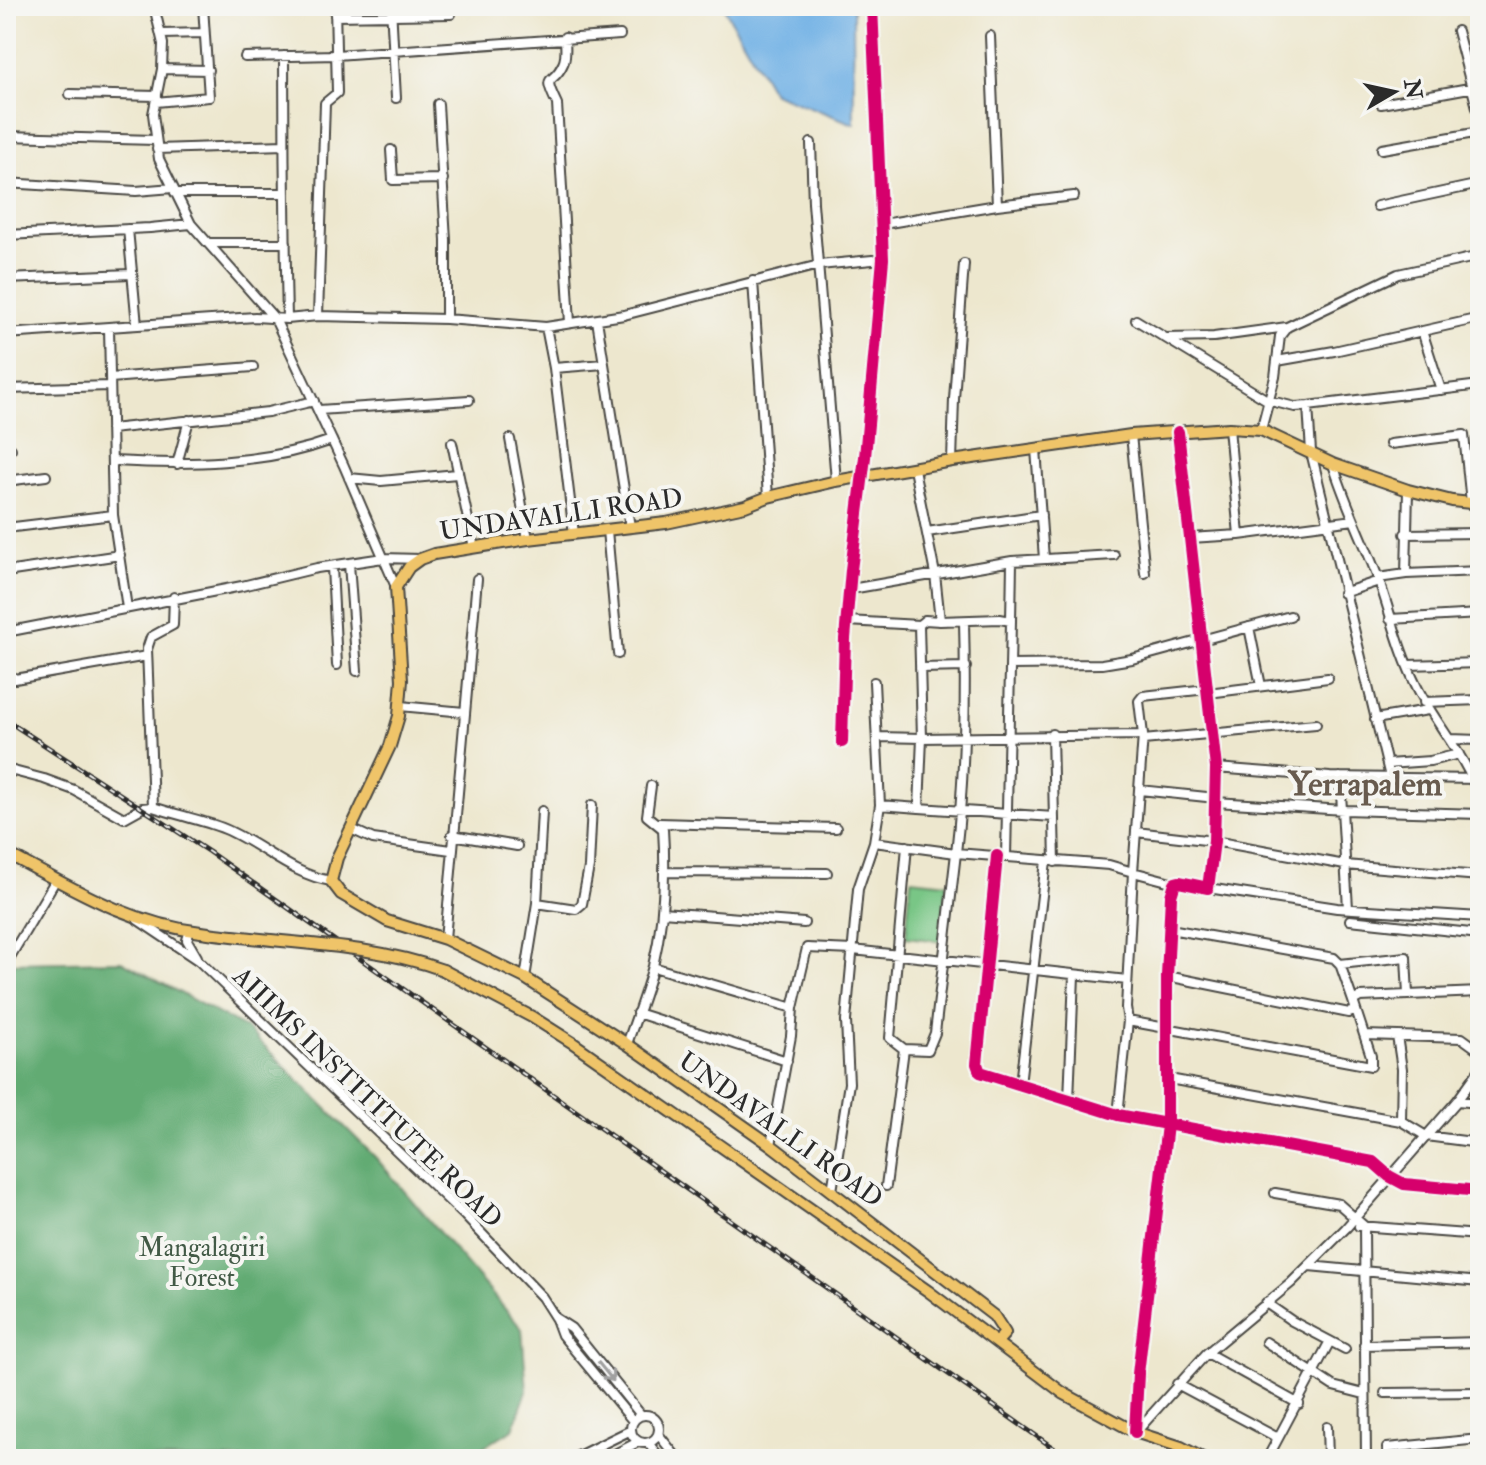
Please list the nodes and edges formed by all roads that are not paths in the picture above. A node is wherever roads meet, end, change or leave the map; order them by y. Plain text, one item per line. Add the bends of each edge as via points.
1 (154, 6) edge
2 (203, 6) edge
3 (872, 6) edge
4 (391, 10) edge
5 (335, 11) edge
6 (451, 14) dead end
7 (1457, 31) dead end
8 (204, 33) junction
9 (162, 34) junction
10 (620, 35) dead end
11 (990, 36) dead end
12 (565, 37) junction
13 (392, 51) junction
14 (336, 55) junction
15 (284, 56) junction
16 (245, 57) dead end
17 (162, 69) junction
18 (208, 70) junction
19 (1476, 86) edge
20 (70, 94) dead end
21 (396, 98) dead end
22 (156, 99) junction
23 (438, 104) dead end
24 (1381, 104) dead end
25 (1480, 119) edge
26 (1480, 132) edge
27 (6, 136) edge
28 (811, 143) dead end
29 (156, 144) junction
30 (284, 145) junction
31 (1382, 149) dead end
32 (391, 150) dead end
33 (443, 179) junction
34 (6, 183) edge
35 (1480, 184) edge
36 (174, 190) junction
37 (283, 193) junction
38 (1074, 196) dead end
39 (997, 205) junction
40 (1377, 206) dead end
41 (191, 224) junction
42 (883, 224) junction
43 (128, 229) junction
44 (6, 235) edge
45 (209, 243) junction
46 (286, 243) junction
47 (1480, 256) edge
48 (883, 259) junction
49 (964, 264) dead end
50 (819, 265) junction
51 (131, 274) junction
52 (6, 279) edge
53 (753, 281) junction
54 (318, 316) junction
55 (1480, 318) edge
56 (275, 319) junction
57 (287, 319) junction
58 (446, 319) junction
59 (597, 320) junction
60 (1136, 320) dead end
61 (570, 323) junction
62 (137, 325) junction
63 (546, 327) junction
64 (1287, 327) junction
65 (109, 328) junction
66 (1422, 331) junction
67 (6, 334) edge
68 (1166, 338) junction
69 (1277, 361) junction
70 (604, 364) junction
71 (253, 367) dead end
72 (554, 368) junction
73 (110, 382) junction
74 (1480, 385) edge
75 (6, 389) edge
76 (1441, 390) junction
77 (469, 400) dead end
78 (1267, 400) junction
79 (314, 401) junction
80 (1308, 406) junction
81 (319, 410) junction
82 (189, 420) junction
83 (1229, 428) junction
84 (111, 429) junction
85 (1261, 430) junction
86 (1178, 432) junction
87 (1131, 435) junction
88 (510, 439) dead end
89 (332, 440) junction
90 (452, 443) dead end
91 (1390, 444) dead end
92 (1036, 449) junction
93 (1311, 452) junction
94 (113, 461) junction
95 (952, 461) junction
96 (177, 464) junction
97 (1333, 464) junction
98 (914, 469) junction
99 (457, 474) junction
100 (46, 476) dead end
101 (863, 477) junction
102 (349, 478) junction
103 (6, 481) edge
104 (836, 481) junction
105 (1408, 490) junction
106 (768, 497) junction
107 (1476, 503) edge
108 (113, 515) junction
109 (1041, 515) junction
110 (1354, 520) junction
111 (1327, 523) junction
112 (630, 527) junction
113 (6, 528) edge
114 (607, 530) junction
115 (927, 532) junction
116 (1480, 533) edge
117 (574, 534) junction
118 (1405, 534) junction
119 (1239, 535) junction
120 (1190, 538) junction
121 (528, 539) junction
122 (474, 548) junction
123 (120, 555) junction
124 (1114, 555) dead end
125 (383, 558) junction
126 (420, 559) junction
127 (1044, 559) junction
128 (1012, 561) junction
129 (349, 564) junction
130 (332, 567) junction
131 (1480, 571) edge
132 (6, 572) edge
133 (1145, 573) dead end
134 (935, 574) junction
135 (1406, 574) junction
136 (477, 579) dead end
137 (1378, 580) junction
138 (396, 587) junction
139 (851, 589) junction
140 (1343, 593) junction
141 (174, 597) junction
142 (127, 608) junction
143 (1480, 614) edge
144 (1290, 616) dead end
145 (1390, 619) junction
146 (847, 621) junction
147 (940, 621) junction
148 (964, 621) junction
149 (1011, 621) junction
150 (919, 625) junction
151 (1249, 627) junction
152 (6, 632) edge
153 (1202, 641) junction
154 (618, 654) dead end
155 (147, 656) junction
156 (1480, 663) edge
157 (337, 665) dead end
158 (1010, 665) junction
159 (1407, 665) junction
160 (966, 667) junction
161 (920, 668) junction
162 (357, 671) dead end
163 (6, 672) edge
164 (1328, 678) dead end
165 (874, 682) dead end
166 (1261, 686) junction
167 (1207, 691) junction
168 (1480, 700) edge
169 (400, 706) junction
170 (1426, 706) junction
171 (464, 712) junction
172 (1375, 719) junction
173 (1316, 724) dead end
174 (1052, 734) junction
175 (1213, 735) junction
176 (878, 737) junction
177 (1010, 737) junction
178 (1143, 737) junction
179 (922, 738) junction
180 (964, 738) junction
181 (1450, 739) junction
182 (1480, 740) edge
183 (842, 742) dead end
184 (1459, 754) junction
185 (1387, 764) junction
186 (1216, 768) junction
187 (6, 769) edge
188 (1340, 777) junction
189 (1390, 777) junction
190 (1477, 779) edge
191 (651, 786) dead end
192 (1140, 790) junction
193 (1480, 798) edge
194 (1216, 800) junction
195 (592, 805) dead end
196 (880, 805) junction
197 (153, 807) junction
198 (919, 808) junction
199 (961, 809) junction
200 (1344, 810) junction
201 (542, 811) dead end
202 (1007, 813) junction
203 (1480, 814) edge
204 (1054, 817) junction
205 (659, 823) junction
206 (836, 828) dead end
207 (351, 829) junction
208 (1136, 832) junction
209 (452, 835) junction
210 (1214, 841) junction
211 (874, 842) junction
212 (517, 846) dead end
213 (907, 846) junction
214 (451, 850) junction
215 (6, 853) edge
216 (956, 853) junction
217 (1001, 857) junction
218 (1051, 862) junction
219 (1345, 865) junction
220 (666, 872) junction
221 (1133, 872) junction
222 (827, 873) dead end
223 (1480, 876) edge
224 (55, 881) junction
225 (331, 881) junction
226 (1175, 883) junction
227 (1208, 888) junction
228 (537, 903) junction
229 (1348, 908) junction
230 (662, 912) junction
231 (1480, 917) edge
232 (137, 919) junction
233 (1350, 920) dead end
234 (804, 923) dead end
235 (1170, 929) junction
236 (197, 931) junction
237 (1480, 934) edge
238 (445, 939) junction
239 (853, 950) junction
240 (899, 956) junction
241 (10, 957) dead end
242 (199, 961) junction
243 (942, 961) junction
244 (987, 964) junction
245 (1340, 964) junction
246 (653, 967) junction
247 (1032, 970) junction
248 (1074, 975) junction
249 (1167, 976) junction
250 (525, 978) junction
251 (1127, 980) junction
252 (1480, 992) edge
253 (1408, 995) junction
254 (1354, 1006) junction
255 (793, 1008) junction
256 (637, 1013) junction
257 (1128, 1021) junction
258 (1167, 1029) junction
259 (1365, 1035) junction
260 (1397, 1036) junction
261 (627, 1044) junction
262 (904, 1049) junction
263 (1480, 1051) edge
264 (787, 1061) junction
265 (1480, 1069) edge
266 (1169, 1079) junction
267 (1020, 1084) junction
268 (1069, 1100) junction
269 (1457, 1101) junction
270 (1480, 1103) edge
271 (1118, 1115) junction
272 (1401, 1121) junction
273 (1167, 1125) junction
274 (1426, 1136) junction
275 (1480, 1143) edge
276 (771, 1145) junction
277 (1389, 1176) junction
278 (886, 1186) dead end
279 (832, 1191) junction
280 (1480, 1191) edge
281 (1275, 1193) dead end
282 (1356, 1216) junction
283 (1364, 1226) junction
284 (1346, 1228) junction
285 (1480, 1235) edge
286 (1309, 1266) junction
287 (1364, 1272) junction
288 (1480, 1282) edge
289 (1266, 1303) junction
290 (1330, 1341) junction
291 (997, 1342) junction
292 (1266, 1342) dead end
293 (1480, 1342) edge
294 (1364, 1345) junction
295 (1345, 1349) dead end
296 (1207, 1353) junction
297 (1314, 1372) junction
298 (1177, 1384) junction
299 (1480, 1392) edge
300 (1385, 1393) dead end
301 (1364, 1394) junction
302 (1299, 1404) junction
303 (635, 1422) junction
304 (1327, 1427) dead end
305 (1135, 1432) junction
306 (658, 1434) junction
307 (1278, 1438) junction
308 (1480, 1439) edge
309 (643, 1442) junction
310 (572, 1459) edge
311 (605, 1459) edge
312 (661, 1459) edge
313 (678, 1459) edge
314 (1204, 1459) edge
315 (1267, 1459) edge
316 (1328, 1459) edge
317 (1366, 1459) edge
318 (1388, 1459) edge

1 - 9 street
2 - 8 street
3 - 42 street
4 - 5 street
4 - 6 street
4 - 13 street
5 - 14 street
7 - 19 street
8 - 9 street
8 - 18 street
9 - 17 street
10 - 12 street
11 - 39 street
12 - 13 street
12 - 61 street via 564,62 549,82 557,104
13 - 14 street
13 - 21 street
14 - 15 street
14 - 54 street via 337,93 325,103 322,136
15 - 16 street
15 - 30 street
17 - 18 street
17 - 22 street
18 - 22 street via 208,99
19 - 24 street
19 - 25 street
20 - 22 street
22 - 29 street
23 - 33 street
26 - 31 street
27 - 29 street
28 - 50 street
29 - 30 street
29 - 36 street
30 - 37 street
32 - 33 street via 393,180
33 - 58 street
34 - 36 street
35 - 40 street
36 - 37 street
36 - 41 street
37 - 46 street
38 - 39 street
39 - 42 street
41 - 43 street
41 - 45 street
42 - 48 street
43 - 44 street
43 - 51 street
45 - 46 street
45 - 56 street
46 - 57 street
47 - 64 street via 1398,274
48 - 50 street
48 - 101 street
49 - 95 street
50 - 53 street
50 - 104 street
51 - 52 street
51 - 62 street
53 - 59 street
53 - 106 street
54 - 57 street
54 - 58 street
55 - 66 street
56 - 57 street
56 - 62 street
56 - 79 street
58 - 63 street
59 - 61 street
59 - 70 street
60 - 68 street
61 - 63 street
62 - 65 street
63 - 72 street
64 - 68 street
64 - 69 street via 1280,336
65 - 67 street
65 - 73 street
66 - 69 street
66 - 76 street
68 - 78 street
69 - 78 street
70 - 72 street
70 - 112 street
71 - 73 street
72 - 117 street
73 - 75 street
73 - 84 street
74 - 76 street
76 - 80 street
77 - 81 street
78 - 80 street
78 - 85 street
79 - 81 street
79 - 82 street
80 - 93 street
81 - 89 street
82 - 84 street
82 - 96 street
83 - 85 main road, UNDAVALLI ROAD
83 - 86 main road, UNDAVALLI ROAD
83 - 119 street
84 - 94 street
85 - 93 main road, UNDAVALLI ROAD
86 - 87 main road, UNDAVALLI ROAD
86 - 120 street
87 - 92 main road, UNDAVALLI ROAD
87 - 133 street
88 - 121 street
89 - 96 street via 283,455
89 - 102 street
90 - 99 street
91 - 107 street via 1464,435
92 - 95 main road, UNDAVALLI ROAD
92 - 109 street
93 - 97 main road, UNDAVALLI ROAD
93 - 111 street
94 - 96 street
94 - 108 street
95 - 98 main road, UNDAVALLI ROAD
97 - 105 main road, UNDAVALLI ROAD
97 - 110 street
98 - 101 main road, UNDAVALLI ROAD
98 - 115 street
99 - 102 street via 381,481
99 - 122 street
100 - 103 street
101 - 104 main road, UNDAVALLI ROAD
101 - 139 street
102 - 125 street
104 - 106 main road, UNDAVALLI ROAD
105 - 107 main road, UNDAVALLI ROAD
105 - 118 street
106 - 112 main road, UNDAVALLI ROAD via 701,516
108 - 113 street
108 - 123 street
109 - 115 street
109 - 127 street
110 - 111 street
110 - 137 street
111 - 119 street
111 - 140 street
112 - 114 main road, UNDAVALLI ROAD
114 - 117 main road, UNDAVALLI ROAD
114 - 154 street
115 - 134 street
116 - 118 street
117 - 121 main road, UNDAVALLI ROAD
118 - 135 street
119 - 120 street
120 - 153 street
121 - 122 main road, UNDAVALLI ROAD
122 - 126 main road, UNDAVALLI ROAD
123 - 132 street
123 - 142 street
124 - 127 street
125 - 126 street
125 - 129 street
125 - 138 street
126 - 138 main road, UNDAVALLI ROAD
127 - 128 street
128 - 134 street
128 - 149 street
129 - 130 street
129 - 162 street
130 - 141 street
130 - 157 street
131 - 135 street
134 - 139 street
134 - 147 street
135 - 137 street
136 - 171 street
137 - 140 street
137 - 145 street
138 - 169 main road
139 - 146 street
140 - 172 street
141 - 142 street
141 - 155 street via 173,625 151,637
142 - 152 street
143 - 145 street
144 - 151 street
145 - 159 street
146 - 150 street
146 - 183 street
147 - 148 street
147 - 150 street
148 - 149 street
148 - 160 street
149 - 158 street
150 - 161 street
151 - 153 street
151 - 166 street
153 - 158 street via 1102,664
153 - 167 street
155 - 163 street via 15,679
155 - 197 street
156 - 159 street
158 - 177 street
159 - 170 street
160 - 161 street
160 - 180 street
161 - 179 street
164 - 166 street
165 - 176 street
166 - 167 street
167 - 175 street
167 - 178 street via 1141,697
168 - 170 street
169 - 171 street
169 - 207 main road via 390,746
170 - 172 street
170 - 181 street
171 - 209 street
172 - 185 street
173 - 175 street
174 - 177 street
174 - 178 street
174 - 204 street
175 - 178 street
175 - 186 street
176 - 179 street
176 - 196 street
177 - 180 street
177 - 202 street
178 - 192 street
179 - 180 street
179 - 198 street
180 - 199 street
181 - 182 street
181 - 184 street
184 - 185 street
184 - 190 street
185 - 189 street
186 - 188 street
186 - 194 street
187 - 197 street via 74,790 124,818
188 - 189 street
188 - 200 street
189 - 190 street
190 - 193 street
191 - 205 street via 647,816
192 - 194 street
192 - 208 street
194 - 200 street
194 - 210 street
195 - 228 street via 582,904 576,909
196 - 198 street
196 - 211 street
197 - 225 street via 226,830 295,869
198 - 199 street
199 - 202 street
199 - 216 street
200 - 203 street
200 - 219 street
201 - 228 street
202 - 204 street
202 - 217 street
204 - 218 street
205 - 206 street
205 - 220 street
207 - 214 street via 373,839
207 - 225 main road
208 - 210 street
208 - 221 street
209 - 212 street
209 - 214 street
210 - 219 street
210 - 227 street
211 - 213 street
211 - 239 street via 858,889
213 - 216 street
213 - 240 street
214 - 238 street
215 - 224 main road
216 - 217 street
216 - 243 street
217 - 218 street
217 - 244 street
218 - 221 street via 1109,865
218 - 247 street
219 - 223 street
219 - 229 street
220 - 222 street
220 - 230 street
221 - 226 street
221 - 251 street
224 - 232 main road
224 - 241 street
225 - 238 main road, UNDAVALLI ROAD via 341,894 387,921
226 - 227 street
226 - 235 street
227 - 229 street
228 - 250 street
229 - 231 street
230 - 234 street
230 - 246 street
232 - 236 main road
232 - 242 street, AIIIMS INSTITITUTE ROAD
233 - 237 street
235 - 245 street via 1334,958
235 - 249 street
236 - 242 street via 187,940
236 - 291 main road, bridge via 385,954 443,970 573,1043
238 - 250 main road, UNDAVALLI ROAD
239 - 240 street
239 - 255 street via 805,950
239 - 279 street via 846,1021 849,1083
240 - 243 street
240 - 262 street via 890,1038
242 - 303 street, AIIIMS INSTITITUTE ROAD via 542,1297 562,1335
243 - 244 street
243 - 262 street via 935,1033 928,1050
244 - 247 street
244 - 267 street via 977,1068
245 - 253 street via 1406,957
245 - 254 street
246 - 255 street
246 - 256 street
247 - 248 street
247 - 267 street
248 - 251 street
248 - 268 street
249 - 254 street via 1349,1013
249 - 258 street
250 - 261 main road, UNDAVALLI ROAD
251 - 257 street
252 - 253 street
253 - 254 street via 1360,997
254 - 259 street
255 - 264 street
256 - 261 street
256 - 264 street
257 - 258 street
257 - 271 street
258 - 259 street via 1371,1066
258 - 266 street
259 - 260 street
260 - 263 street via 1462,1038
260 - 272 street
261 - 276 main road, UNDAVALLI ROAD
262 - 278 street
264 - 276 street
265 - 269 street
266 - 272 street
266 - 273 street
267 - 268 street
268 - 271 street
269 - 270 street
269 - 274 street
271 - 273 street
272 - 274 street
273 - 277 street via 1373,1162
273 - 305 street
274 - 275 street
274 - 277 street
276 - 279 main road, UNDAVALLI ROAD
277 - 280 street via 1404,1184
277 - 282 street
279 - 291 main road, UNDAVALLI ROAD via 994,1316 1005,1333
281 - 282 street via 1323,1199
282 - 283 street
282 - 284 street
283 - 284 street
283 - 285 street
283 - 287 street
284 - 286 street
286 - 287 street
286 - 289 street
287 - 288 street
287 - 294 street
289 - 290 street
289 - 296 street
290 - 295 street
290 - 297 street
291 - 305 main road via 1063,1393
292 - 297 street
293 - 294 street
294 - 301 street
296 - 298 street
296 - 302 street
297 - 301 street via 1333,1386
297 - 302 street
298 - 305 street
298 - 307 street
299 - 300 street
301 - 317 street
302 - 307 street
303 - 306 street, AIIIMS INSTITITUTE ROAD via 650,1416 657,1421
303 - 309 street, AIIIMS INSTITITUTE ROAD
303 - 310 street
304 - 316 street
305 - 314 main road
306 - 309 street
306 - 313 street
307 - 315 street
308 - 318 street via 1387,1448
309 - 311 street
309 - 312 street, AIIIMS INSTITITUTE ROAD

